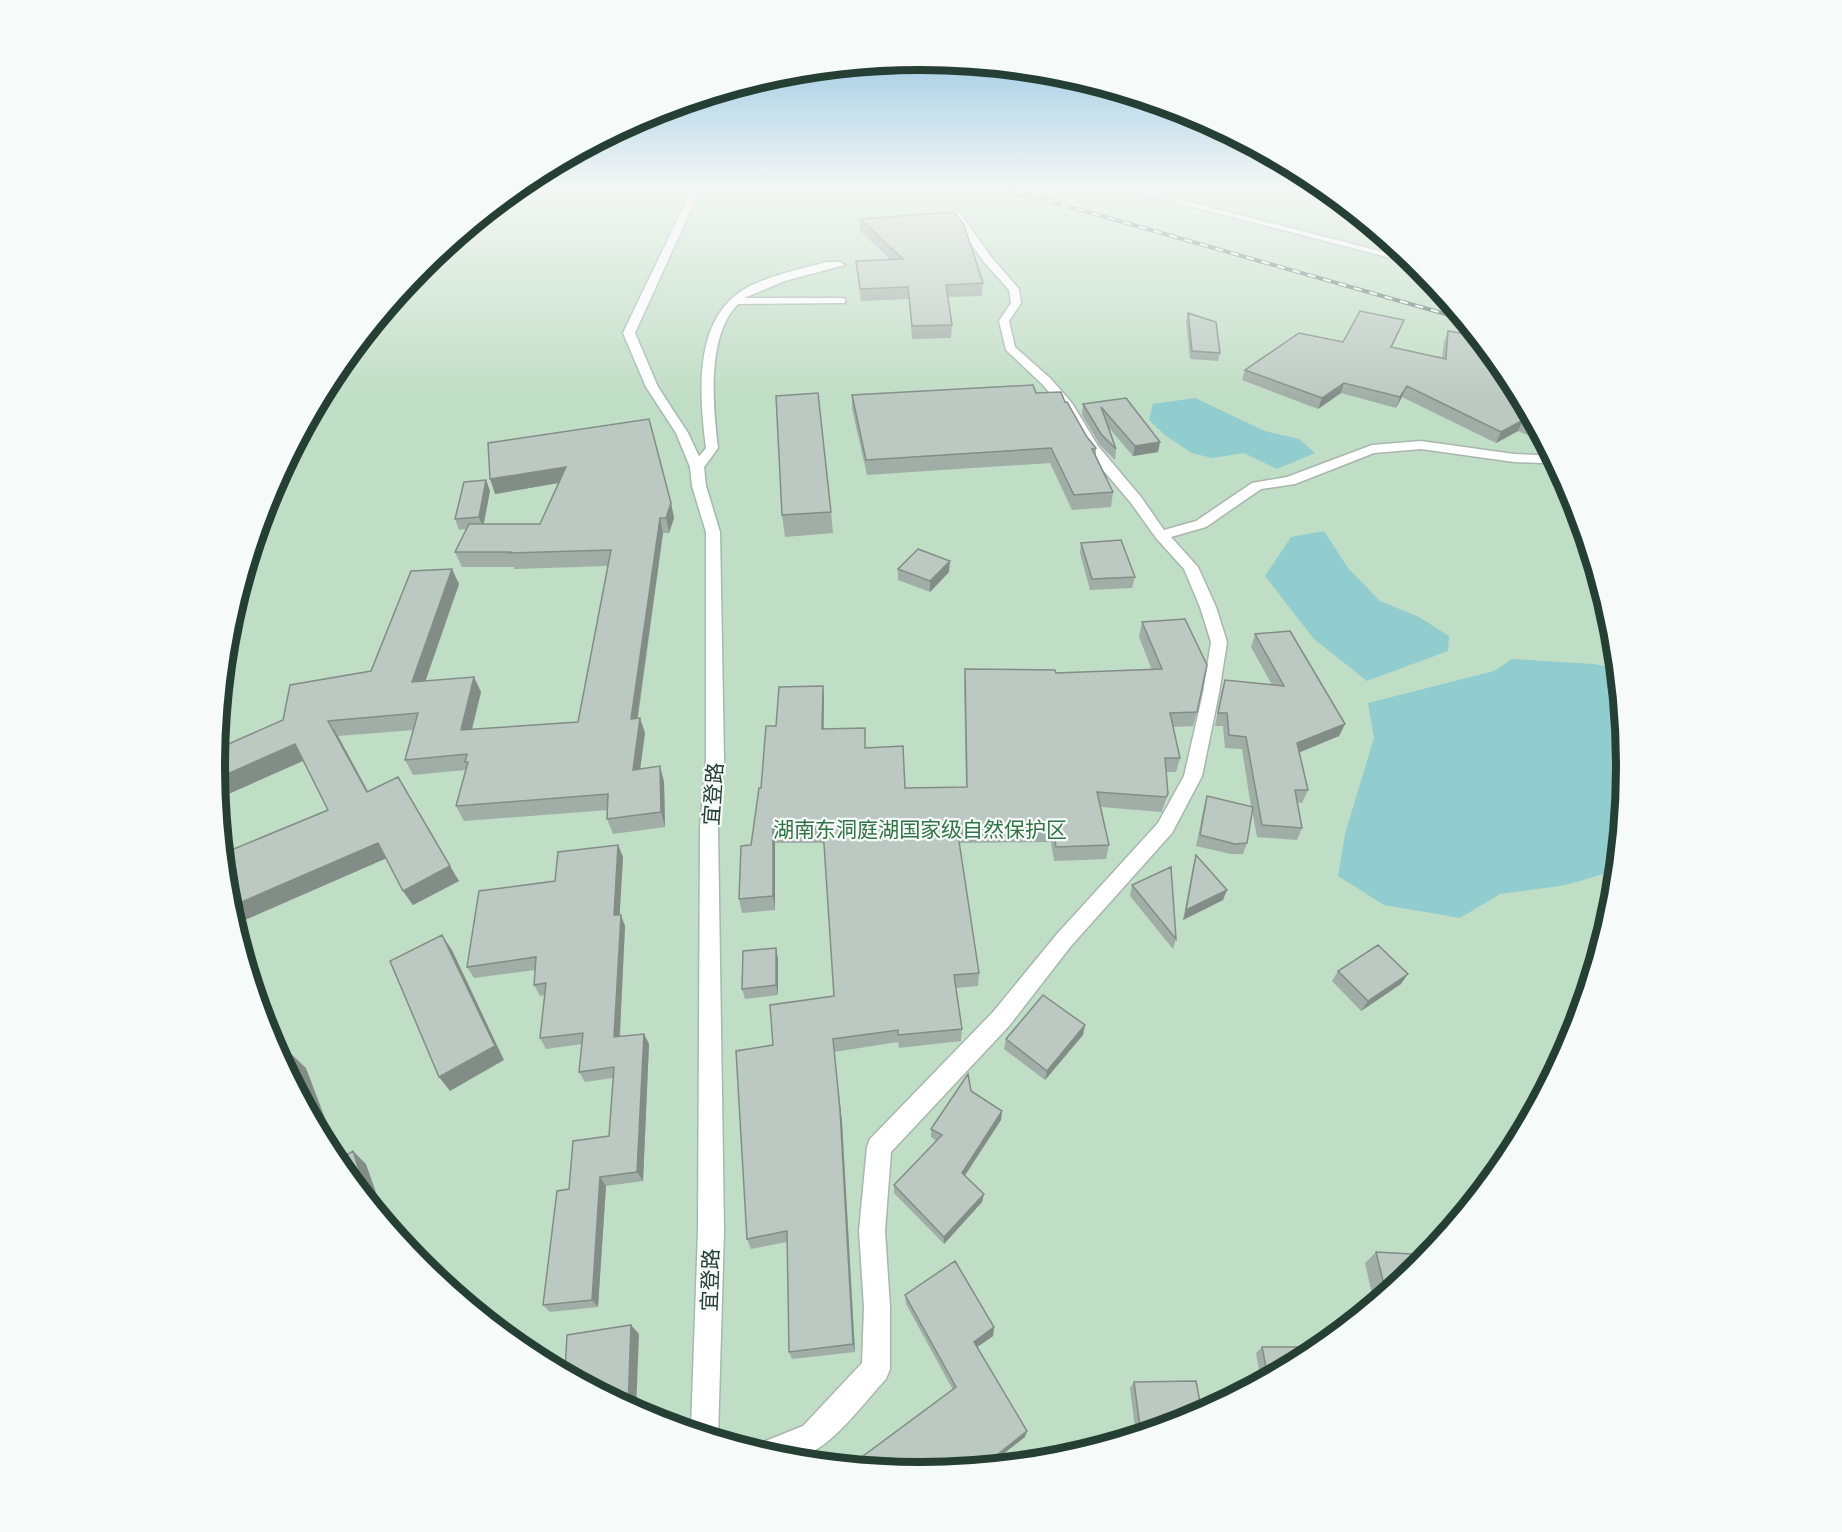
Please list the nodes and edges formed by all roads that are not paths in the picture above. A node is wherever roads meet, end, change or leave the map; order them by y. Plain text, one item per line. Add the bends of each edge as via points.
1 (662, 258) edge
2 (987, 258) edge
3 (840, 265) dead end
4 (841, 301) dead end
5 (734, 302) junction
6 (1545, 458) edge
7 (697, 467) junction
8 (1161, 535) junction
9 (705, 1427) edge
10 (784, 1448) edge

1 - 7 street, 宜登路 via 629,333 652,387 682,433
2 - 8 street via 1014,290 1016,303 1004,321 1010,348 1068,406 1092,448
3 - 5 street via 827,265 772,283 741,295
4 - 5 street
5 - 7 street via 724,311 713,341 708,421 712,448
6 - 8 street via 1514,458 1421,445 1372,449 1290,481 1257,486 1201,524
7 - 9 street, 宜登路 via 713,532 715,737 708,827 711,1230
8 - 10 street via 1191,567 1219,642 1193,776 1165,828 1064,940 1000,1019 879,1147 872,1231 876,1369 813,1437

